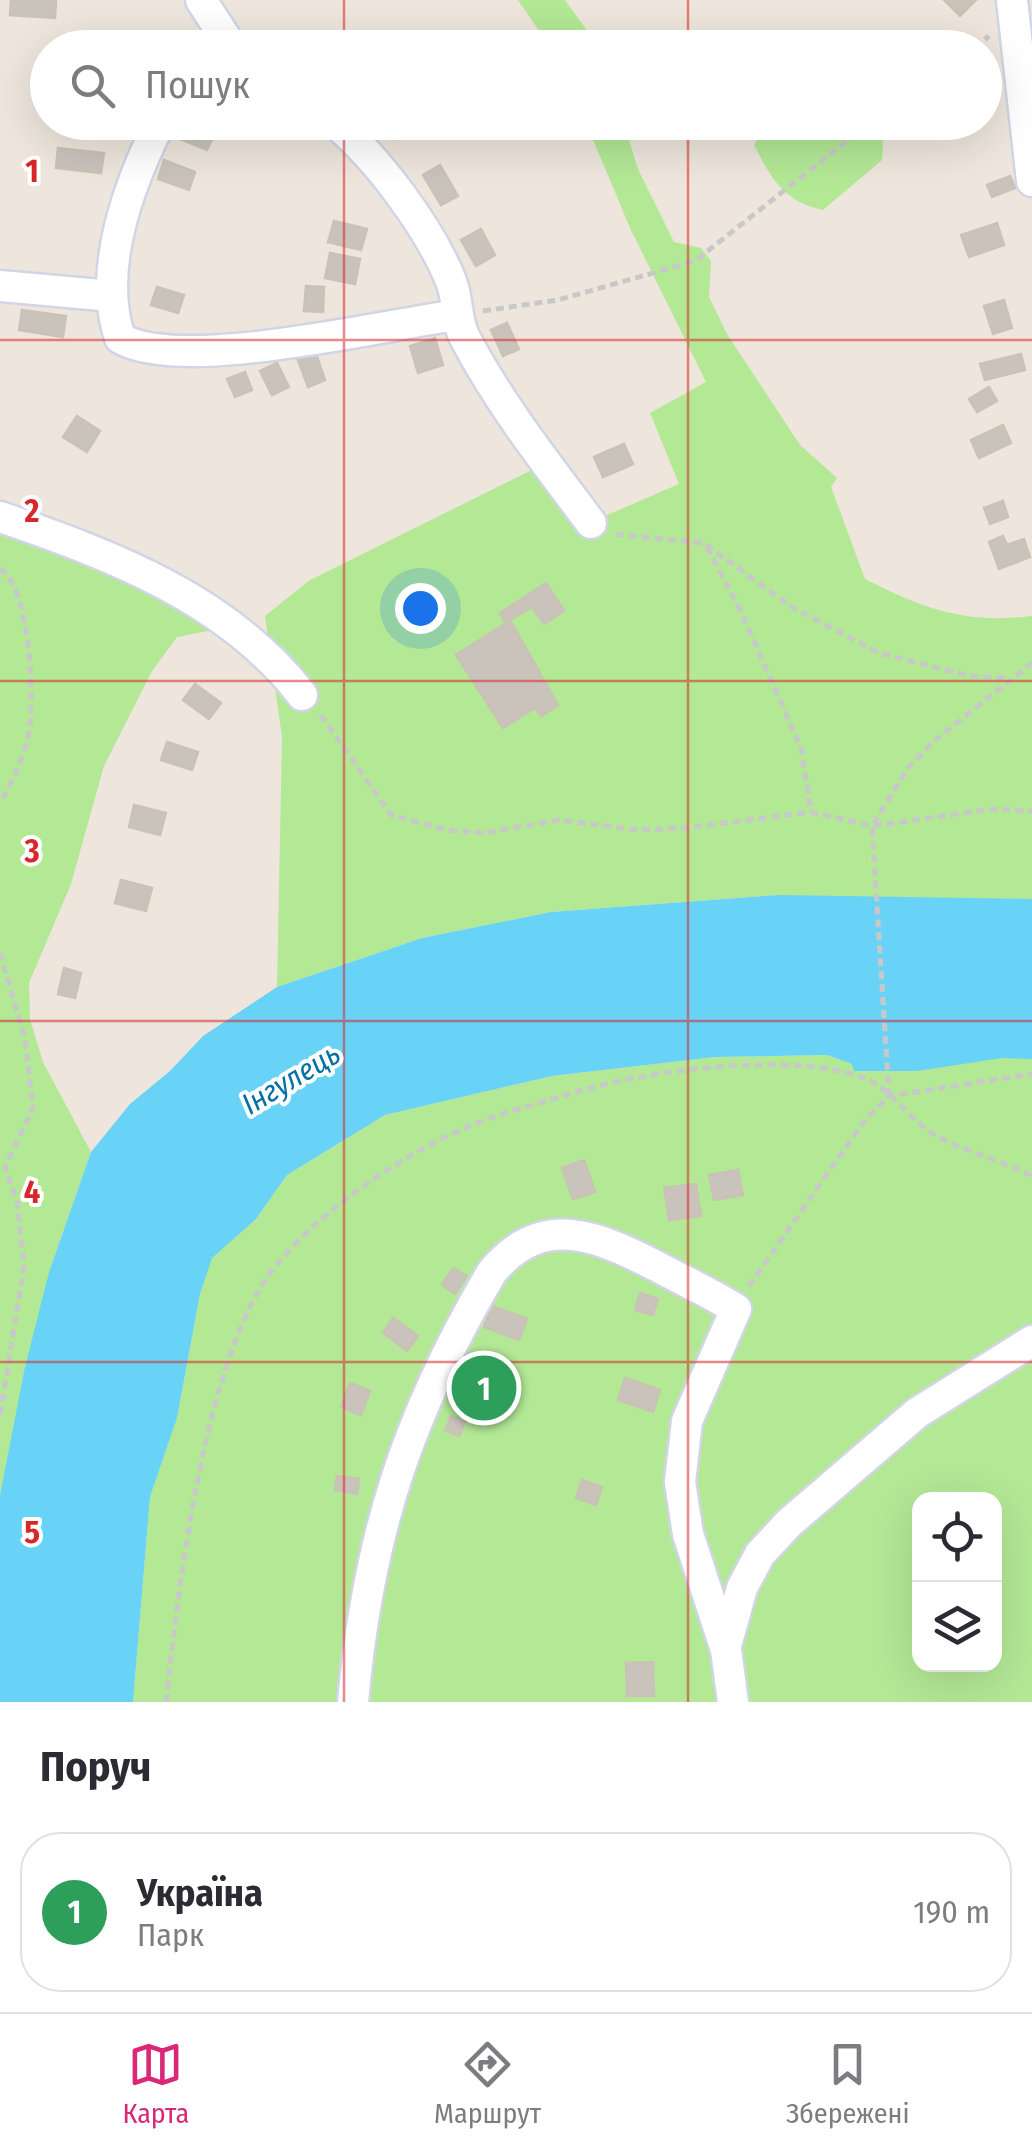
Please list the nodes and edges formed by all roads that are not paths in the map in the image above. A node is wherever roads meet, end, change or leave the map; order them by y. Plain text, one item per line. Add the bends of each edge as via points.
1 (200, 0) edge
2 (1012, 0) edge
3 (220, 30) edge
4 (153, 140) edge
5 (352, 140) edge
6 (1032, 180) edge
7 (0, 286) edge
8 (112, 296) junction
9 (457, 315) junction
10 (0, 517) edge
11 (591, 523) road end
12 (302, 694) road end
13 (1032, 1341) edge
14 (726, 1650) junction
15 (353, 1702) edge
16 (733, 1702) edge

1 - 3 street
2 - 6 street
4 - 8 street via 129,198
5 - 9 street via 446,268
7 - 8 street
8 - 9 street via 120,338 149,350 284,342
9 - 11 street via 505,408
10 - 12 street via 179,590 246,634
13 - 14 street via 918,1413 789,1522 760,1554 742,1588
14 - 15 street via 688,1534 680,1482 686,1420 736,1310 601,1239 548,1236 508,1253 473,1305 397,1469 378,1530
14 - 16 street

